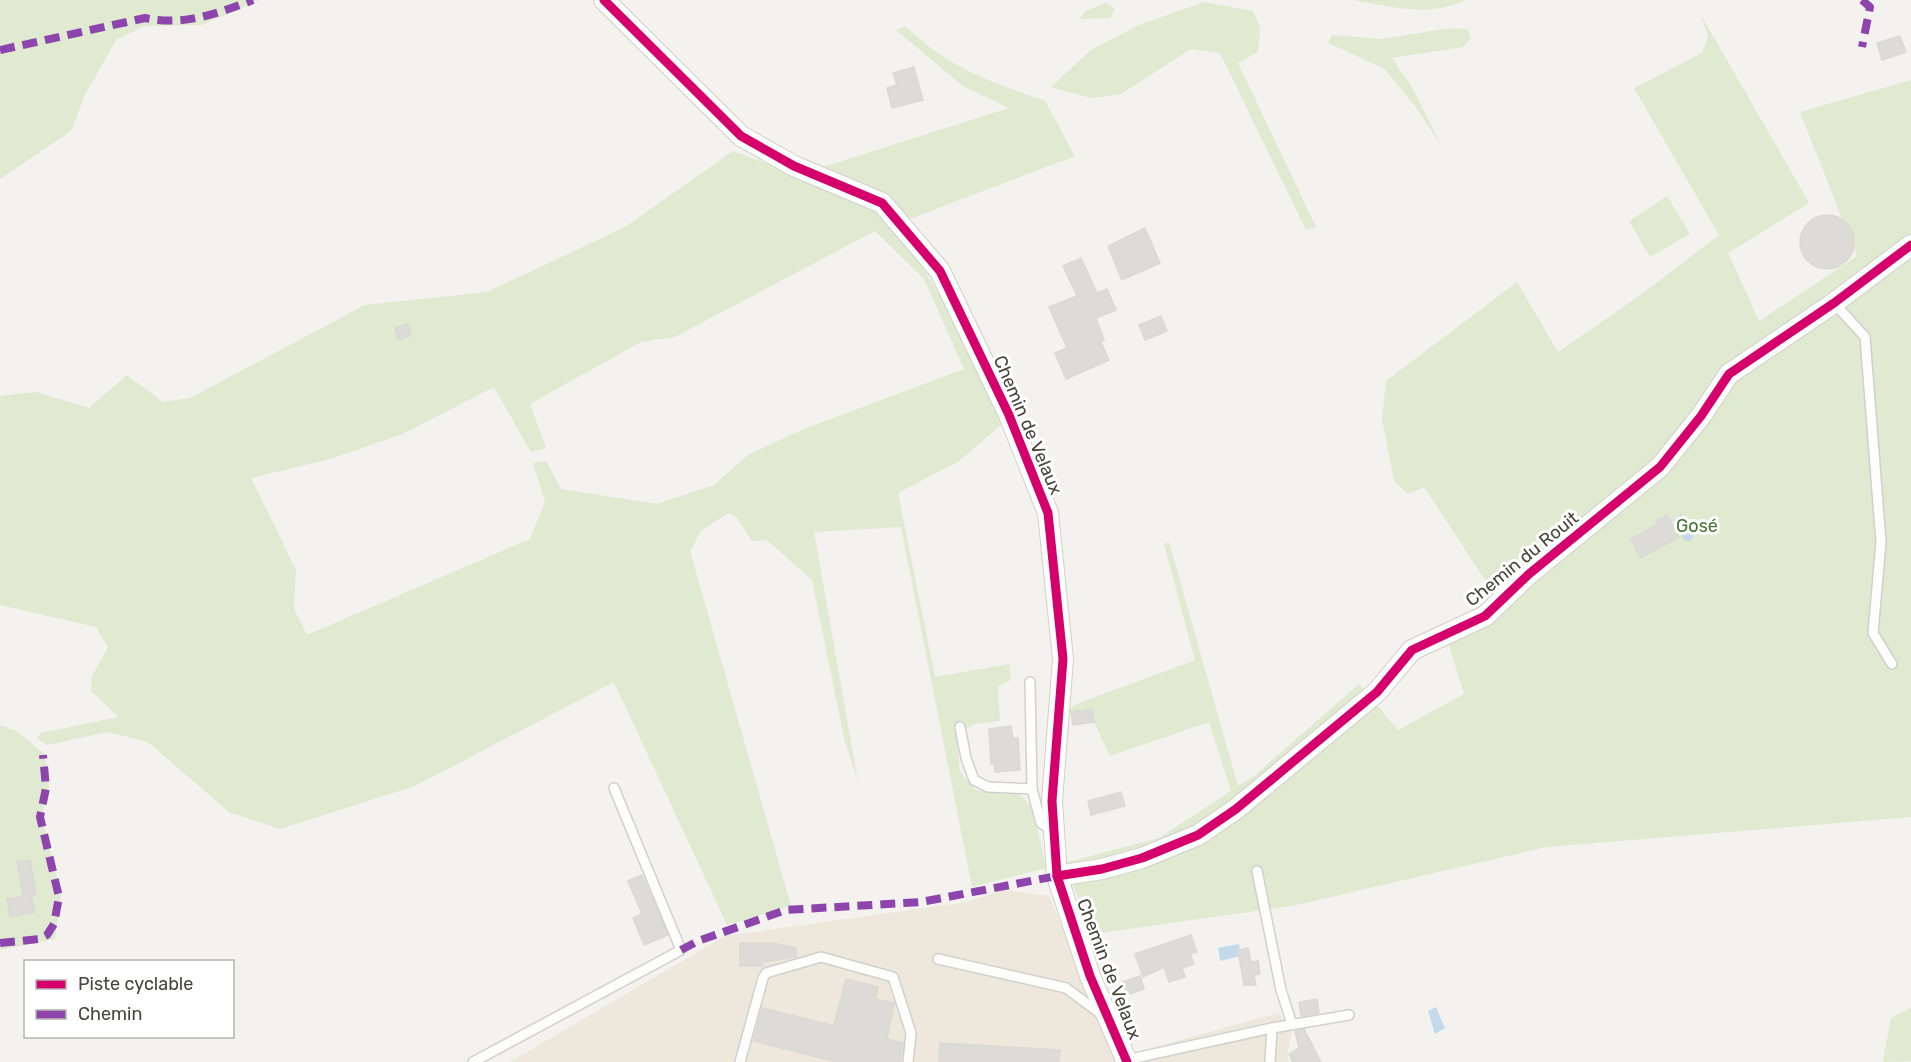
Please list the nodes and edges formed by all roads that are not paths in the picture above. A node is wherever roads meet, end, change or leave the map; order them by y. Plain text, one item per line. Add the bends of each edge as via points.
1 (604, 0) edge
2 (1911, 246) edge
3 (1834, 303) junction
4 (1892, 664) dead end
5 (1030, 682) dead end
6 (960, 727) dead end
7 (614, 788) dead end
8 (1032, 789) junction
9 (1054, 833) junction
10 (1257, 871) dead end
11 (1057, 876) junction
12 (938, 959) dead end
13 (1349, 1015) dead end
14 (1108, 1020) junction
15 (1292, 1024) junction
16 (1272, 1028) junction
17 (1126, 1061) edge
18 (473, 1062) edge
19 (740, 1062) edge
20 (908, 1062) edge
21 (1270, 1062) edge

1 - 9 street, Chemin de Velaux via 741,135 794,166 882,203 940,271 1009,416 1048,513 1063,660
2 - 3 street, Chemin du Rouit
3 - 4 lane via 1865,337 1881,542 1873,633
3 - 11 street, Chemin du Rouit via 1730,374 1659,467 1529,574 1485,616 1412,650 1377,692 1236,809 1198,835 1142,858
5 - 8 lane
6 - 8 lane via 974,780 988,787
7 - 18 lane via 681,950
8 - 9 lane via 1041,823
9 - 11 street, Chemin de Velaux
10 - 15 lane via 1281,990
11 - 14 street, Chemin de Velaux
12 - 14 lane via 1066,988
13 - 15 lane
14 - 17 street, Chemin de Velaux
15 - 16 lane
16 - 17 lane
16 - 21 lane
19 - 20 lane via 766,974 821,957 893,977 911,1033

